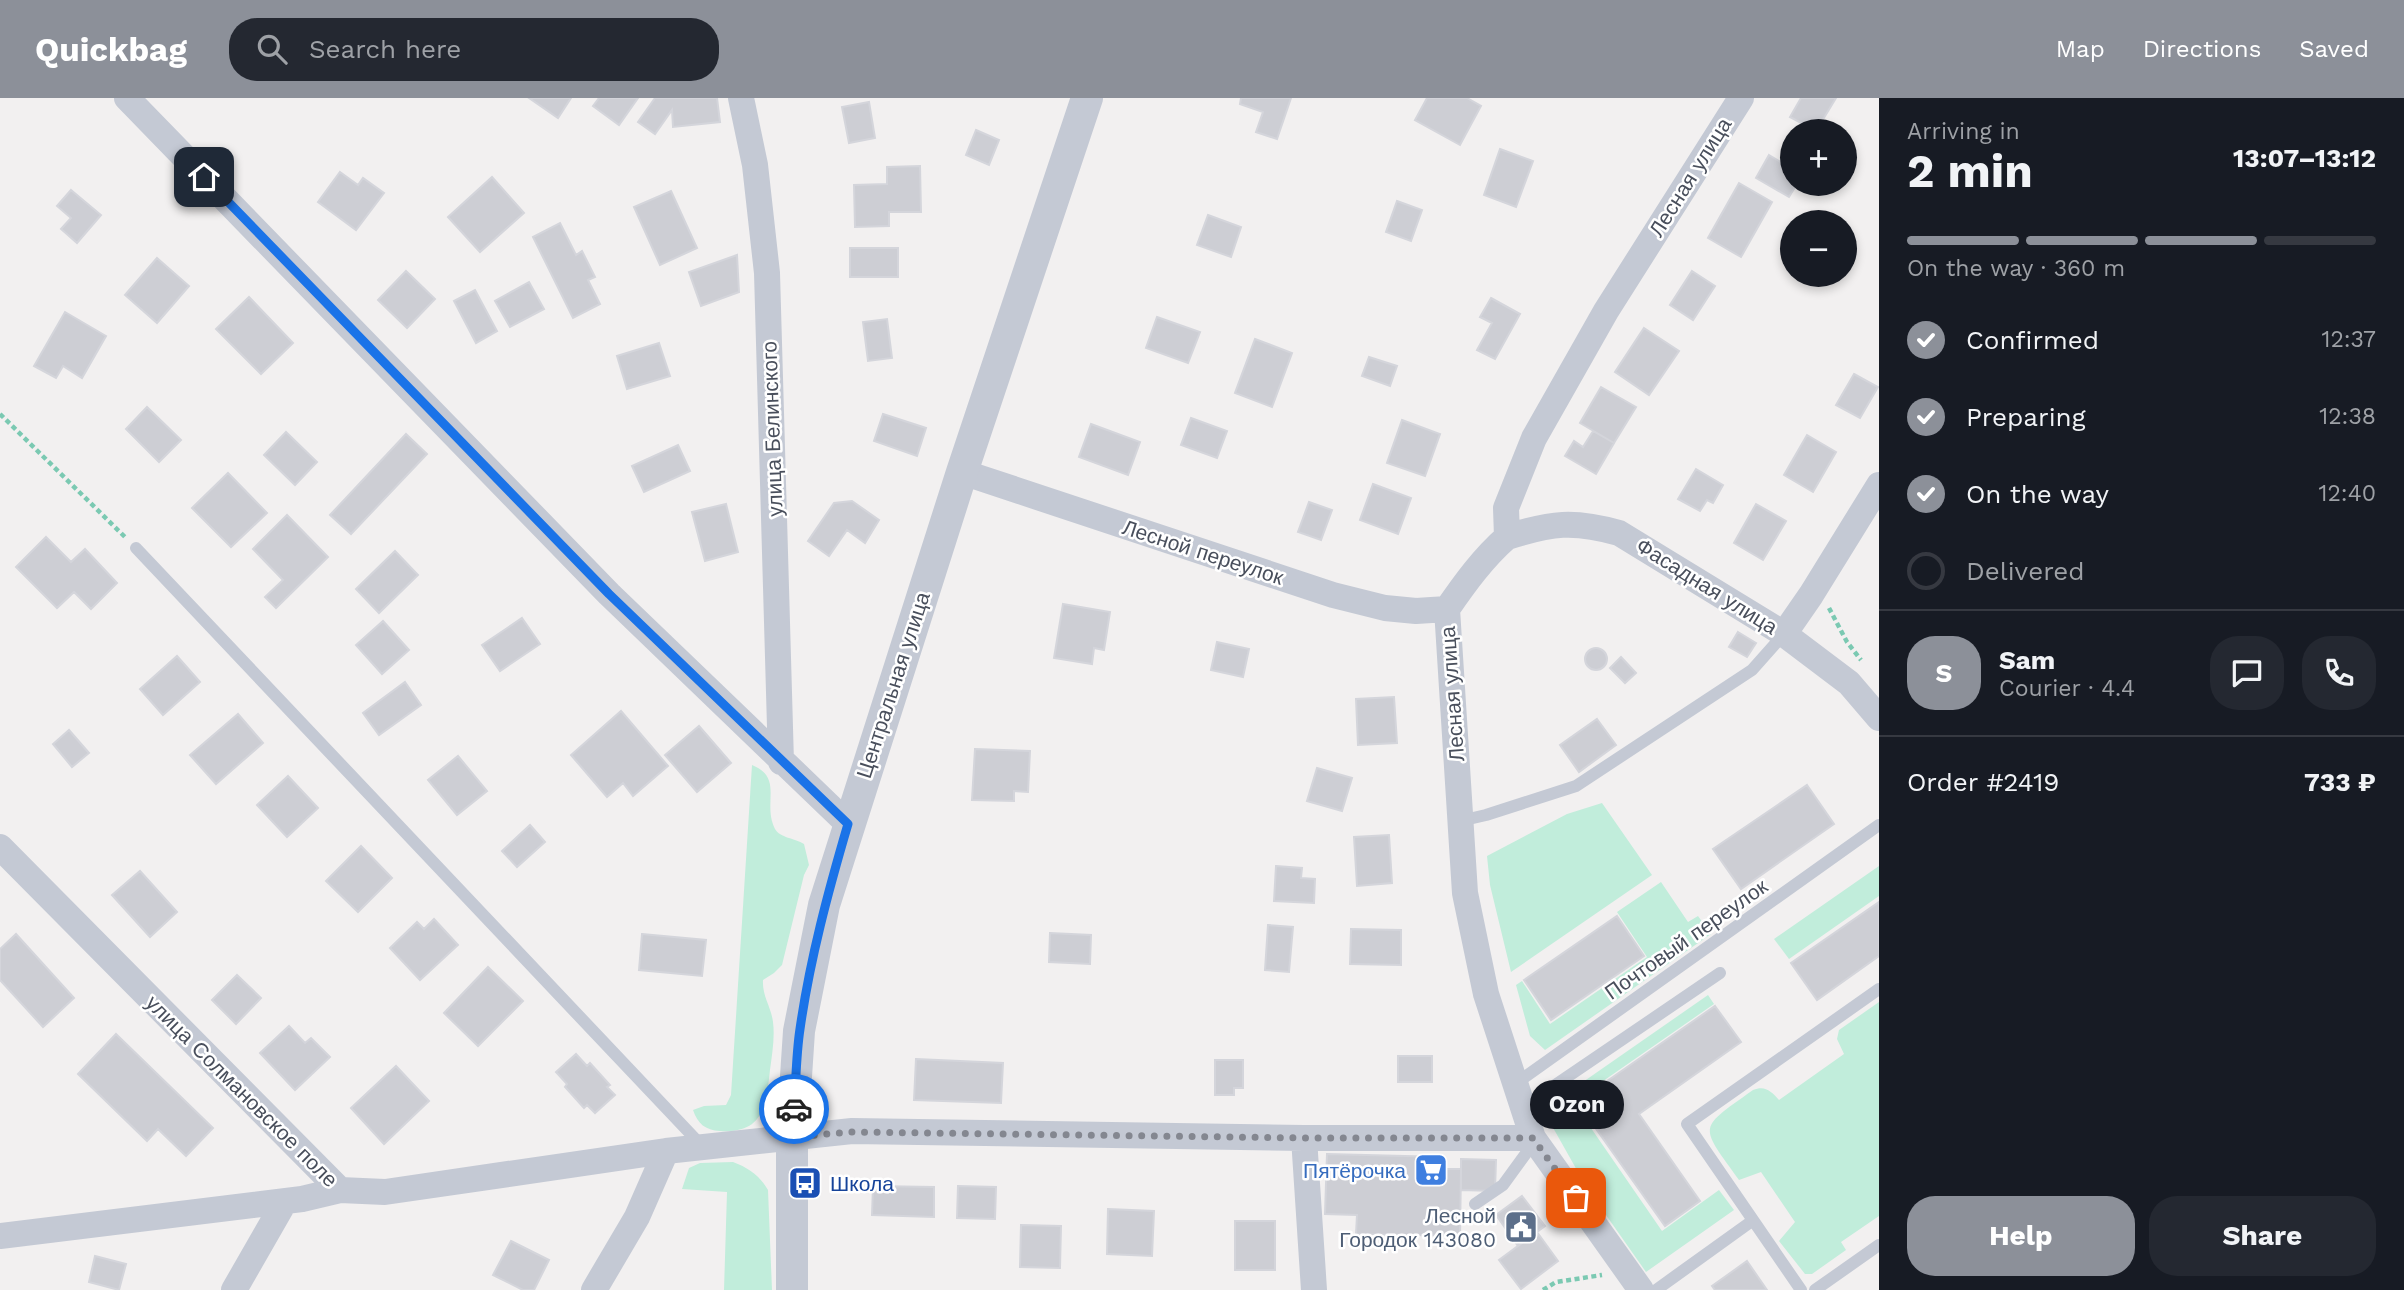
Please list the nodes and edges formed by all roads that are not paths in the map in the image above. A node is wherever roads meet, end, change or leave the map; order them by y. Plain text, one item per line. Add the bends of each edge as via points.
1 (127, 98) edge
2 (741, 98) edge
3 (1087, 98) edge
4 (1741, 98) edge
5 (962, 472) junction
6 (1879, 485) edge
7 (1507, 537) junction
8 (136, 548) road end
9 (1447, 609) junction
10 (1784, 634) junction
11 (1879, 718) edge
12 (781, 762) junction
13 (1460, 821) junction
14 (848, 824) junction
15 (1879, 825) edge
16 (0, 847) edge
17 (1720, 973) dead end
18 (1879, 989) edge
19 (1519, 1096) junction
20 (792, 1137) junction
21 (1304, 1138) junction
22 (1534, 1139) junction
23 (702, 1147) junction
24 (666, 1151) junction
25 (340, 1190) junction
26 (285, 1201) junction
27 (1475, 1204) dead end
28 (1752, 1221) junction
29 (0, 1236) edge
30 (1879, 1245) edge
31 (1634, 1280) edge
32 (234, 1290) edge
33 (594, 1290) edge
34 (792, 1290) edge
35 (1314, 1290) edge
36 (1656, 1290) edge
37 (1801, 1290) edge
38 (1815, 1290) edge

1 - 12 street via 609,594
2 - 12 street, улица Белинского via 755,165 767,273
3 - 5 street, Центральная улица
4 - 7 street, Лесная улица via 1606,311 1535,438 1506,508
5 - 9 street, Лесной переулок via 1333,595 1385,608
5 - 14 street, Центральная улица
6 - 10 street
7 - 9 street, Лесная улица via 1482,561
7 - 10 street, Фасадная улица via 1547,525 1590,524 1619,533
8 - 23 lane
9 - 13 street, Лесная улица
10 - 11 street, Фасадная улица via 1849,683
10 - 13 lane via 1752,670 1576,786
12 - 14 street
13 - 19 street, Лесная улица via 1465,893 1483,981
14 - 20 street, Центральная улица via 824,905 799,1031
15 - 19 lane, Почтовый переулок
16 - 25 street, улица Солмановское поле
17 - 19 lane
18 - 28 lane via 1687,1124
19 - 22 street, Лесная улица
20 - 21 street, улица Солмановское поле via 852,1132
20 - 23 street, улица Солмановское поле
20 - 34 street, Центральная улица
21 - 22 street, улица Солмановское поле
21 - 35 street
22 - 27 lane via 1503,1185
22 - 31 street, Лесная улица
23 - 24 street, улица Солмановское поле
24 - 25 street, улица Солмановское поле via 384,1192
24 - 33 street via 637,1217
25 - 26 street
26 - 29 street
26 - 32 street
28 - 36 lane
28 - 37 lane
30 - 38 lane

